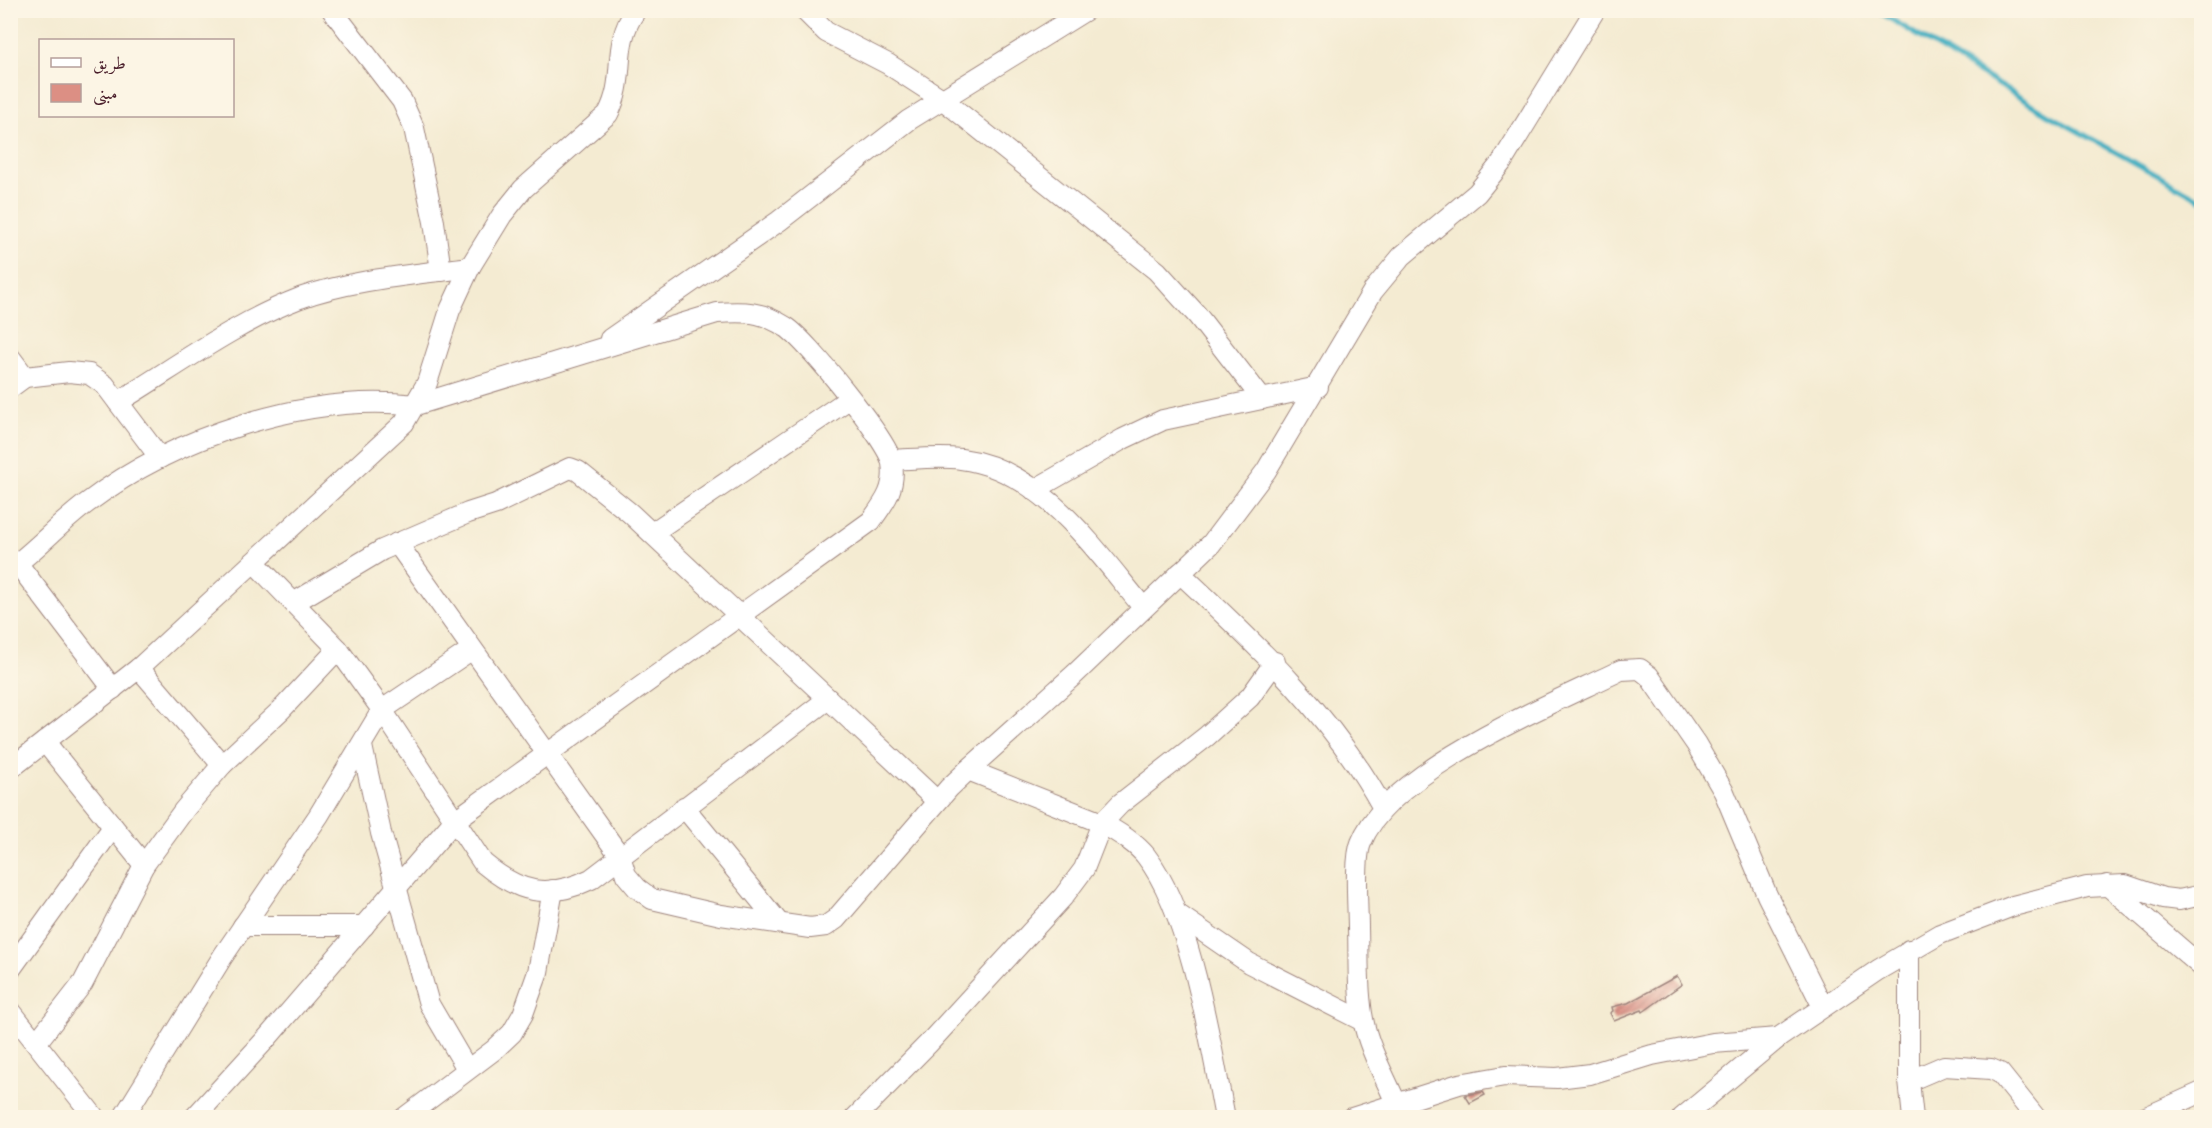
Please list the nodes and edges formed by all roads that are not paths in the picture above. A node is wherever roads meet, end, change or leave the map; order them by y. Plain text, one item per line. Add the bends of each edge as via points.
1 (332, 10) edge
2 (636, 10) edge
3 (804, 10) edge
4 (1086, 10) edge
5 (1595, 10) edge
6 (942, 99) junction
7 (471, 267) junction
8 (441, 271) junction
9 (595, 350) junction
10 (10, 357) edge
11 (18, 382) edge
12 (1318, 387) junction
13 (849, 399) junction
14 (1262, 399) junction
15 (118, 402) junction
16 (416, 405) junction
17 (160, 458) junction
18 (892, 460) junction
19 (1034, 490) junction
20 (652, 533) junction
21 (397, 543) junction
22 (254, 562) junction
23 (14, 566) edge
24 (1180, 573) junction
25 (295, 602) junction
26 (1143, 607) junction
27 (739, 617) junction
28 (338, 649) junction
29 (471, 650) junction
30 (1275, 662) junction
31 (139, 668) junction
32 (112, 689) junction
33 (828, 699) junction
34 (382, 710) junction
35 (45, 742) junction
36 (362, 746) junction
37 (547, 753) junction
38 (222, 765) junction
39 (10, 769) edge
40 (968, 770) junction
41 (937, 801) junction
42 (684, 807) junction
43 (1383, 808) junction
44 (454, 821) junction
45 (1102, 823) junction
46 (113, 827) junction
47 (620, 856) junction
48 (144, 865) junction
49 (2107, 885) junction
50 (396, 890) junction
51 (553, 890) junction
52 (2202, 895) edge
53 (1176, 913) junction
54 (779, 923) junction
55 (243, 926) junction
56 (364, 926) junction
57 (1909, 950) junction
58 (2202, 967) edge
59 (10, 970) edge
60 (1823, 1007) junction
61 (10, 1011) edge
62 (1363, 1021) junction
63 (1778, 1038) junction
64 (37, 1042) junction
65 (467, 1070) junction
66 (1909, 1081) junction
67 (2202, 1092) edge
68 (1396, 1103) junction
69 (95, 1118) edge
70 (123, 1118) edge
71 (194, 1118) edge
72 (404, 1118) edge
73 (855, 1118) edge
74 (1226, 1118) edge
75 (1352, 1118) edge
76 (1682, 1118) edge
77 (1913, 1118) edge
78 (2036, 1118) edge
79 (2144, 1118) edge

1 - 8 street via 402,100 410,119
2 - 7 street via 621,38 617,98 608,114 523,189 501,215
3 - 6 street via 826,33 888,64
4 - 6 street
5 - 12 street via 1502,162 1477,193 1402,256 1373,291
6 - 9 street via 779,221
6 - 14 street via 1157,272 1197,315
7 - 8 street
7 - 16 street via 443,327 427,383
8 - 15 street via 342,286 301,298 257,317
9 - 13 street via 717,313 748,310 788,327
9 - 16 street
10 - 11 street
11 - 15 street via 69,372 89,374 105,385
12 - 14 street
12 - 24 street via 1259,480 1211,544
13 - 18 street
13 - 20 street
14 - 19 street via 1163,420
15 - 17 street
16 - 17 street via 382,401 319,405 223,432
16 - 22 street via 386,441
17 - 23 street via 138,468 86,504
18 - 19 street via 961,459 990,466
18 - 27 street via 890,495 871,521
19 - 26 street via 1104,558
20 - 21 street via 570,468 496,504
20 - 27 street
21 - 25 street via 358,562
21 - 29 street
22 - 25 street
22 - 31 street
23 - 32 street
24 - 26 street
24 - 30 street
25 - 28 street
26 - 40 street
27 - 33 street
27 - 37 street
28 - 34 street
28 - 38 street
29 - 34 street
29 - 37 street
30 - 43 street via 1365,775
30 - 45 street via 1250,697
31 - 32 street
31 - 38 street
32 - 35 street
33 - 41 street
33 - 42 street
34 - 36 street
34 - 44 street
35 - 39 street
35 - 46 street
36 - 50 street
36 - 55 street
37 - 44 street
37 - 47 street
38 - 48 street
40 - 41 street
40 - 45 street
41 - 54 street via 836,919 825,926 810,928
42 - 47 street
42 - 54 street
43 - 60 street via 1447,758 1491,733 1621,670 1640,669 1649,676 1696,744 1724,792 1767,895
43 - 62 street via 1370,823 1360,846 1357,901
44 - 50 street
44 - 51 street via 483,863 506,882 529,890
45 - 53 street via 1146,857
45 - 73 street via 1084,869 1063,897
46 - 48 street
46 - 59 street
47 - 51 street via 583,882
47 - 54 street via 626,875 652,899
48 - 64 street via 83,983
49 - 52 street via 2125,885 2179,900
49 - 57 street via 2013,906
49 - 58 street
50 - 56 street
50 - 65 street via 429,1004
51 - 65 street via 538,972 523,1014 512,1033
53 - 62 street via 1249,963
53 - 74 street
55 - 56 street
55 - 70 street
56 - 71 street
57 - 60 street
57 - 66 street
60 - 63 street
61 - 64 street
62 - 68 street
63 - 68 street via 1713,1043 1652,1055 1590,1074 1557,1078 1505,1076 1459,1084
63 - 76 street
64 - 69 street
65 - 72 street
66 - 77 street
66 - 78 street via 1944,1066 1991,1069 2000,1073
67 - 79 street
68 - 75 street

